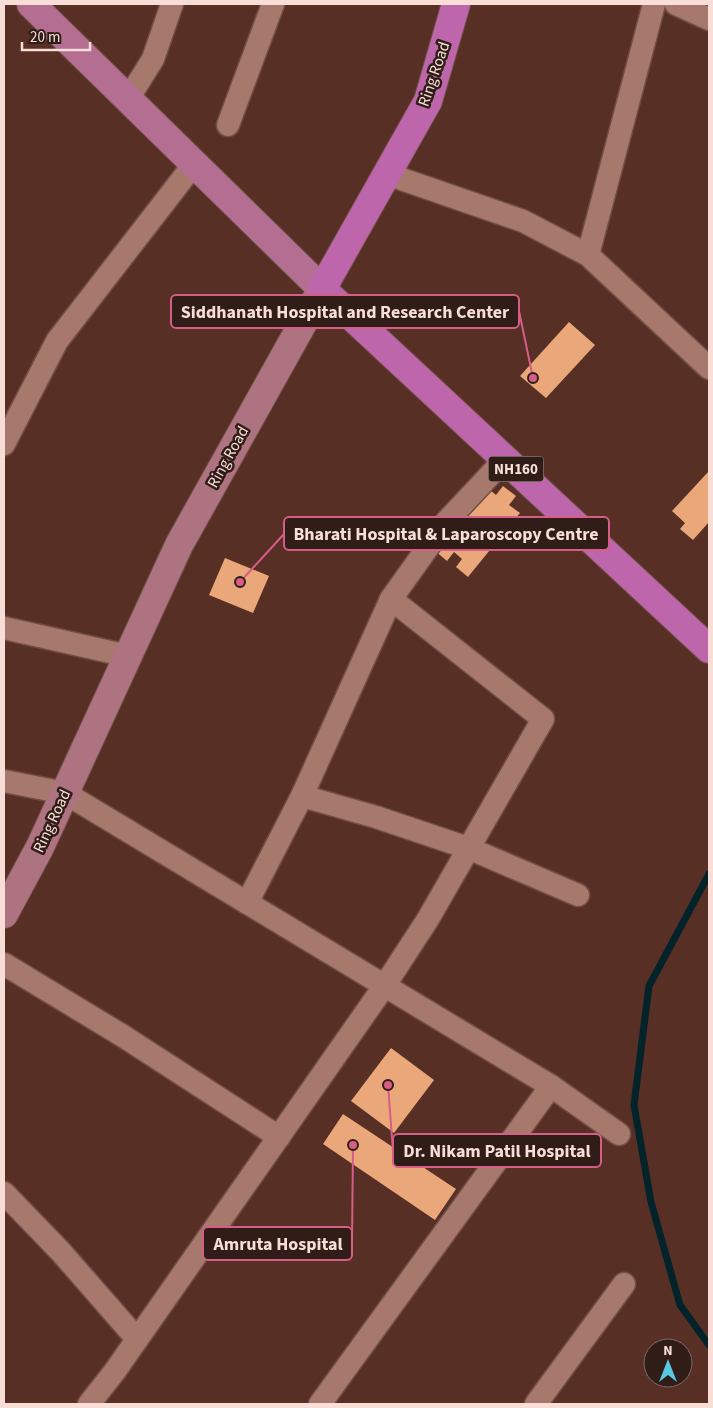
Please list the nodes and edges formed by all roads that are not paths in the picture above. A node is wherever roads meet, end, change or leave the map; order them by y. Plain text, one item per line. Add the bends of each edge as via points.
1 (32, 4) edge
2 (172, 4) edge
3 (273, 4) edge
4 (456, 4) edge
5 (654, 4) edge
6 (676, 4) edge
7 (709, 19) edge
8 (128, 99) junction
9 (228, 125) dead end
10 (194, 164) junction
11 (387, 174) junction
12 (588, 255) junction
13 (322, 289) junction
14 (709, 368) edge
15 (6, 433) edge
16 (505, 459) junction
17 (391, 599) junction
18 (4, 628) edge
19 (709, 649) edge
20 (128, 656) junction
21 (4, 781) edge
22 (65, 793) junction
23 (302, 796) junction
24 (468, 848) junction
25 (578, 895) dead end
26 (247, 903) junction
27 (4, 914) edge
28 (4, 964) edge
29 (385, 985) junction
30 (551, 1086) junction
31 (618, 1134) dead end
32 (279, 1137) junction
33 (4, 1193) edge
34 (624, 1284) dead end
35 (137, 1340) junction
36 (88, 1404) edge
37 (320, 1404) edge
38 (536, 1404) edge

1 - 8 main road
2 - 8 street via 152,59
3 - 9 street
4 - 11 highway, Ring Road via 428,100
5 - 12 street
6 - 7 street
8 - 10 main road
10 - 13 main road
10 - 15 street via 57,341
11 - 12 street via 522,221
11 - 13 highway, Ring Road
12 - 14 street
13 - 16 highway, NH160
13 - 20 main road, Ring Road via 179,545
16 - 17 street via 446,522
16 - 19 highway, NH160
17 - 23 street
17 - 24 street via 543,719
18 - 20 street
20 - 22 main road, Ring Road
21 - 22 street
22 - 26 street
22 - 27 main road, Ring Road
23 - 24 street via 376,816
23 - 26 street
24 - 25 street
24 - 29 street via 428,920
26 - 29 street
28 - 32 street
29 - 30 street
29 - 32 street
30 - 31 street
30 - 37 street
32 - 35 street
33 - 35 street via 61,1252
34 - 38 street
35 - 36 street

